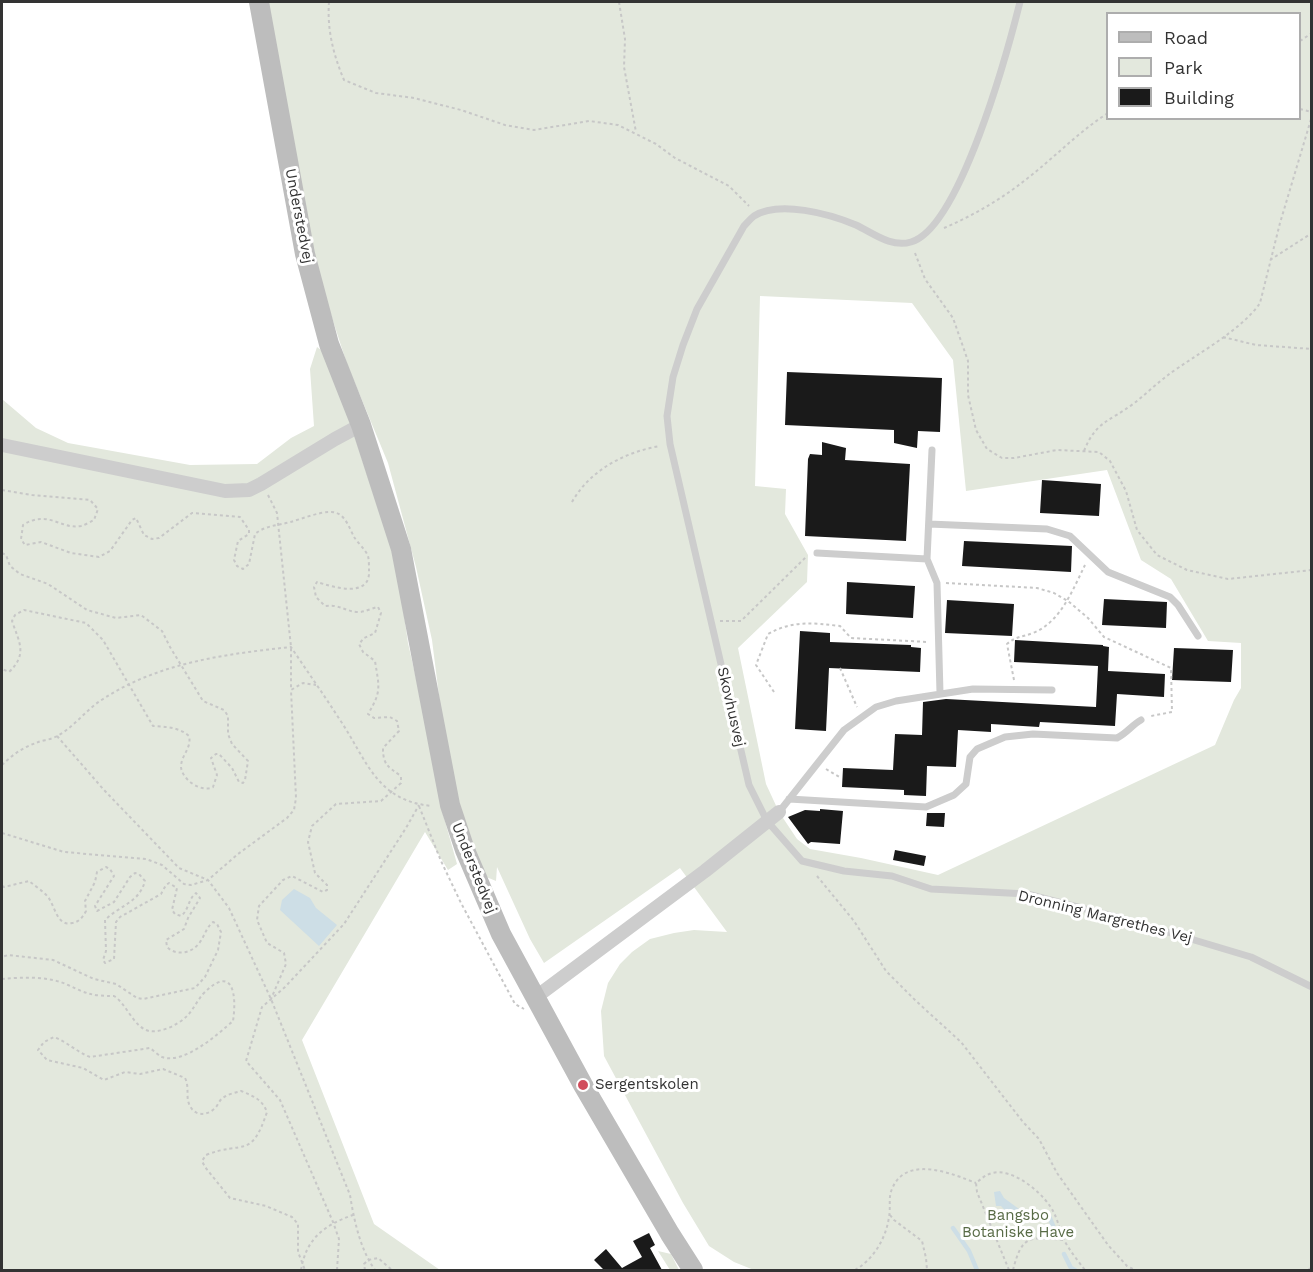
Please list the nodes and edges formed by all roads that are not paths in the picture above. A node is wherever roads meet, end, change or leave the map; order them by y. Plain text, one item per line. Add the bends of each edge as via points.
1 (259, 2) edge
2 (1020, 2) edge
3 (361, 425) junction
4 (2, 445) edge
5 (932, 450) dead end
6 (929, 524) junction
7 (817, 553) dead end
8 (927, 559) junction
9 (1198, 636) dead end
10 (1052, 690) dead end
11 (940, 693) junction
12 (1141, 720) road end
13 (789, 799) junction
14 (779, 812) joint
15 (767, 821) junction
16 (802, 861) joint
17 (1311, 987) edge
18 (540, 1005) junction
19 (693, 1270) edge

1 - 3 street, Understedvej via 305,254 329,344
2 - 15 lane, Skovhusvej via 1005,61 976,143 943,214 926,235 900,244 816,212 770,210 754,216 744,226 697,309 673,377 667,416 670,444 749,785
3 - 4 street via 249,490 225,491
3 - 18 street, Understedvej via 401,549 450,805 501,934
5 - 6 lane
6 - 8 lane
6 - 9 lane via 1047,529 1070,536 1108,572 1170,597
7 - 8 lane
8 - 11 lane via 937,583
10 - 11 lane via 973,689
11 - 13 lane via 876,707 861,717 844,730
12 - 13 lane via 1118,738 1021,735 986,744 970,757 966,784 954,795 926,807
13 - 14 lane
14 - 15 street
15 - 16 lane, Skovhusvej
15 - 18 street
16 - 17 lane, Dronning Margrethes Vej via 892,876 931,888 1027,894 1251,957
18 - 19 street, Understedvej

